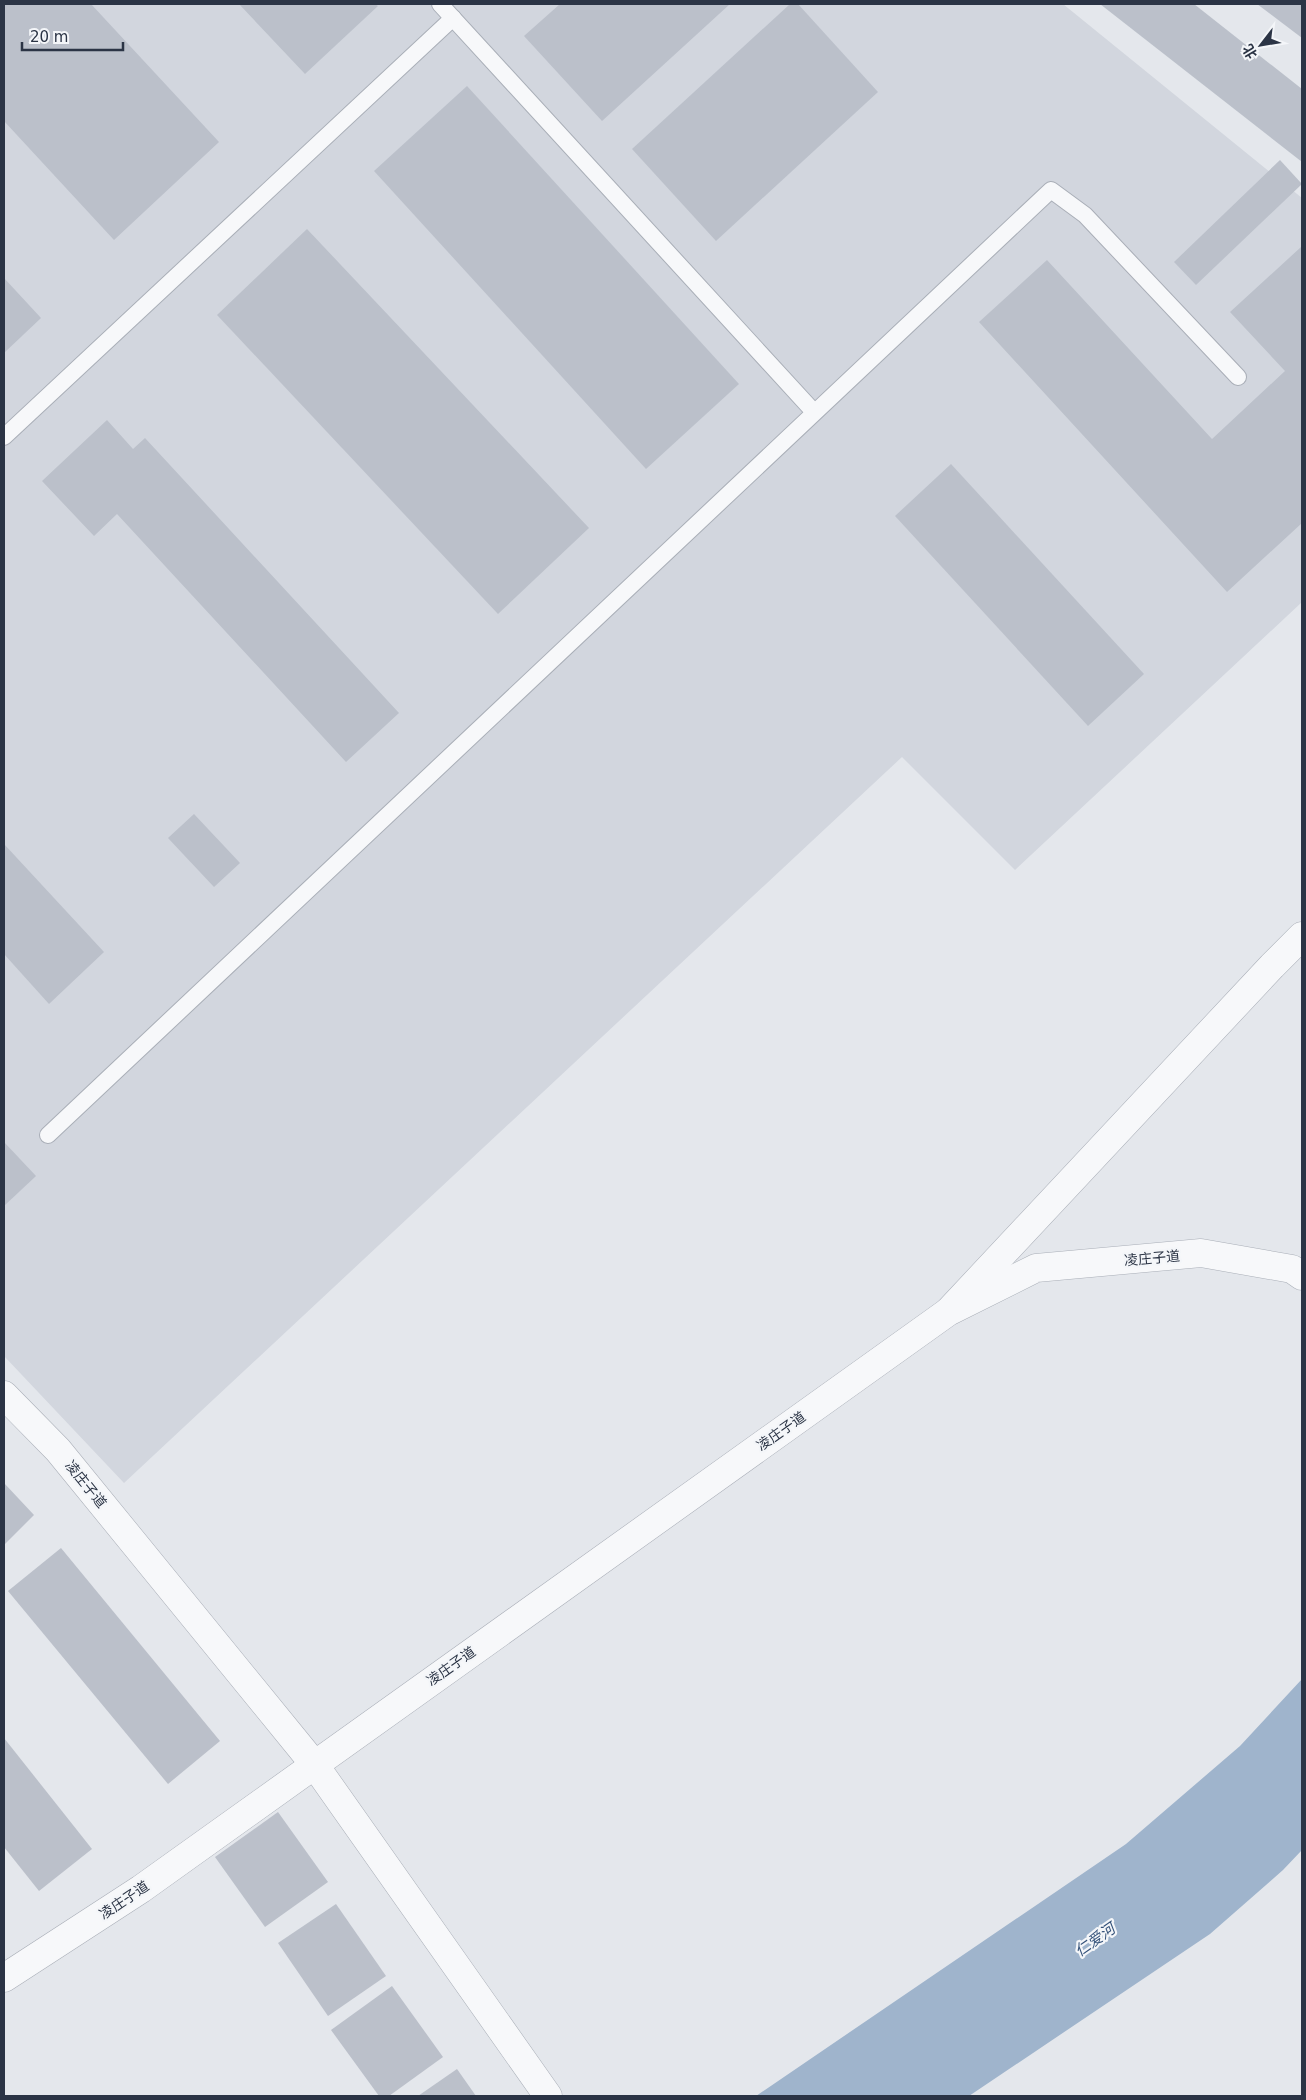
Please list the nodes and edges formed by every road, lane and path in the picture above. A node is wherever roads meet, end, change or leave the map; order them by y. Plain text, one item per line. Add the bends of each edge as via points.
1 (440, 4) edge
2 (453, 18) junction
3 (1238, 377) dead end
4 (814, 412) junction
5 (4, 437) edge
6 (1302, 936) edge
7 (48, 1134) dead end
8 (1302, 1276) edge
9 (948, 1312) junction
10 (4, 1395) edge
11 (314, 1764) junction
12 (4, 1978) edge
13 (548, 2096) edge

1 - 2 lane
2 - 4 lane
2 - 5 lane
3 - 4 lane via 1085,215 1051,190
4 - 7 lane
6 - 9 street
8 - 9 street, 凌庄子道 via 1292,1269 1201,1253 1036,1268
9 - 11 street, 凌庄子道
10 - 11 street, 凌庄子道 via 58,1450
11 - 12 street, 凌庄子道 via 141,1889
11 - 13 street

